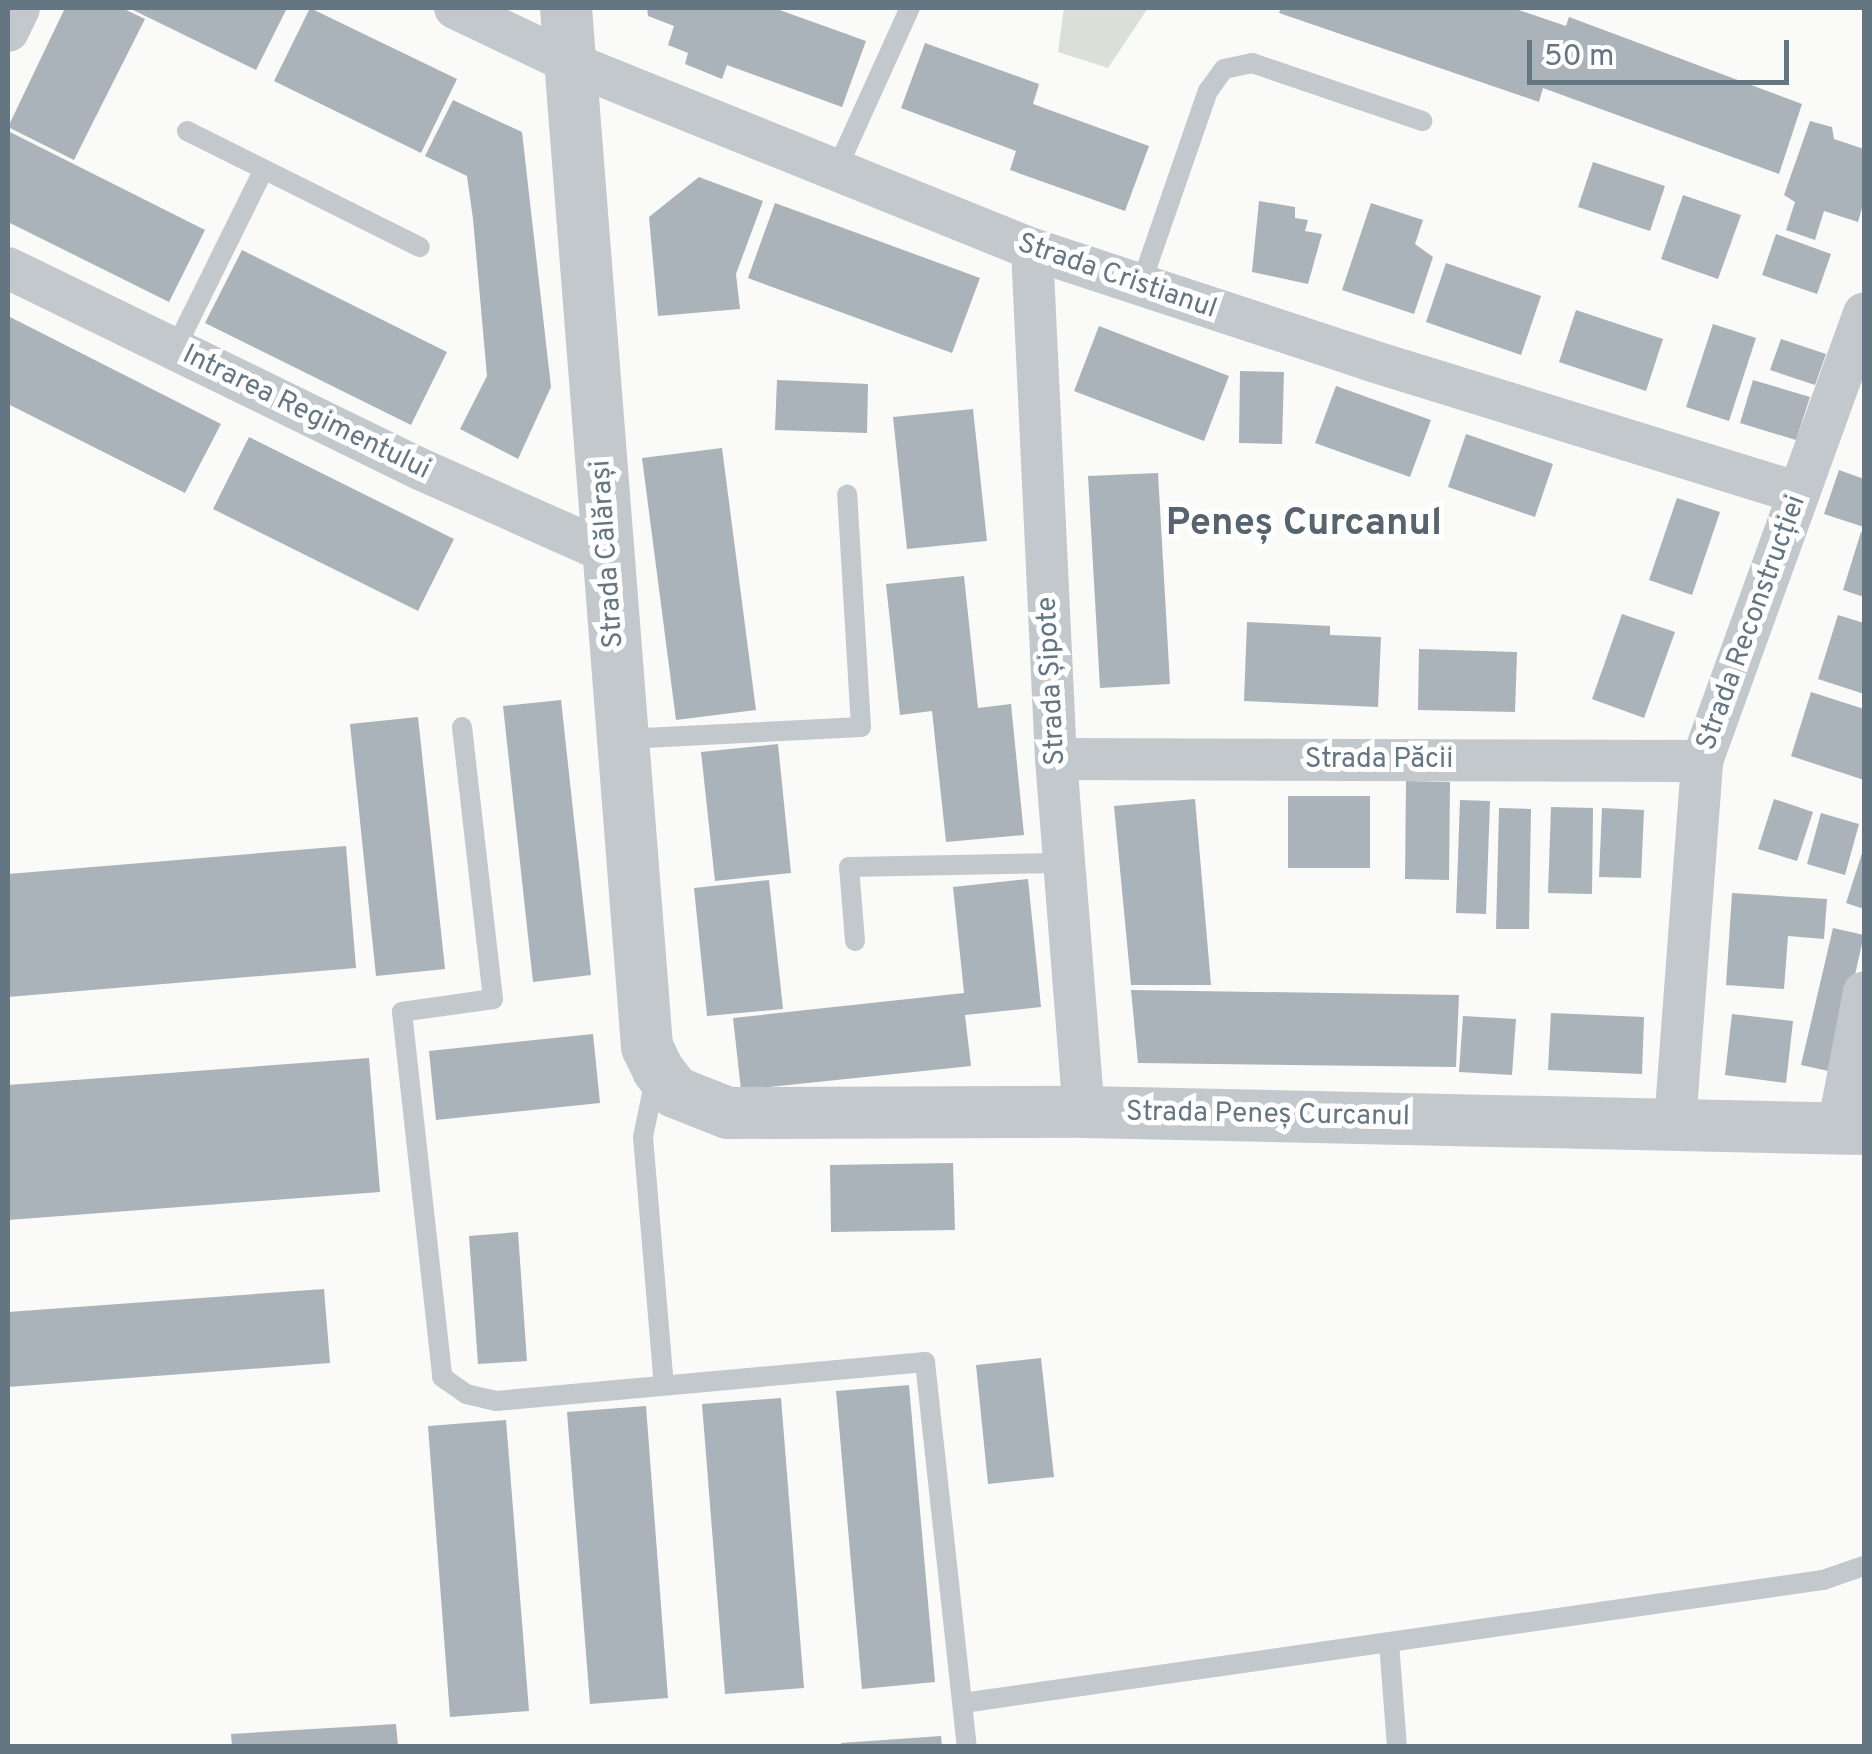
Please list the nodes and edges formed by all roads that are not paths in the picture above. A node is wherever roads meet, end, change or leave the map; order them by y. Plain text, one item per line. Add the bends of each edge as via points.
1 (19, 8) edge
2 (455, 8) edge
3 (566, 8) edge
4 (910, 8) edge
5 (8, 31) edge
6 (568, 62) junction
7 (1422, 121) dead end
8 (187, 130) dead end
9 (263, 171) junction
10 (835, 173) junction
11 (420, 247) dead end
12 (1032, 250) junction
13 (8, 268) edge
14 (1140, 287) junction
15 (1864, 313) edge
16 (175, 349) junction
17 (1799, 492) junction
18 (847, 494) dead end
19 (606, 552) junction
20 (462, 727) dead end
21 (622, 739) junction
22 (1056, 759) junction
23 (1702, 762) junction
24 (1063, 862) junction
25 (855, 941) dead end
26 (1864, 992) edge
27 (666, 1081) junction
28 (1084, 1112) junction
29 (1674, 1124) junction
30 (1851, 1128) edge
31 (664, 1385) junction
32 (1864, 1566) edge
33 (1389, 1643) junction
34 (963, 1703) junction
35 (966, 1746) edge
36 (1397, 1746) edge

1 - 5 street
2 - 6 street, Strada Cristianul
3 - 6 street, Strada Călărași
4 - 10 lane
6 - 10 street, Strada Cristianul
6 - 19 street, Strada Călărași
7 - 14 lane via 1252,63 1224,69 1208,91
8 - 9 lane
9 - 11 lane
9 - 16 lane
10 - 12 street, Strada Cristianul
12 - 14 street, Strada Cristianul
12 - 22 street, Strada Șipote
13 - 16 street, Intrarea Regimentului
14 - 17 street, Strada Cristianul
15 - 17 street, Strada Reconstrucției
16 - 19 street, Intrarea Regimentului
17 - 23 street, Strada Reconstrucției
18 - 21 lane via 860,727
19 - 21 street, Strada Călărași
20 - 31 lane via 493,999 402,1012 442,1377 466,1394 496,1402
21 - 27 street, Strada Călărași via 648,1046
22 - 23 street, Strada Păcii
22 - 24 street, Strada Șipote
23 - 29 street, Strada Reconstrucției
24 - 25 lane via 848,867
24 - 28 street, Strada Șipote
26 - 30 street
27 - 28 street, Strada Peneș Curcanul via 728,1113
27 - 31 lane via 642,1136
28 - 29 street, Strada Peneș Curcanul
29 - 30 street, Strada Peneș Curcanul
31 - 34 lane via 925,1362
32 - 33 lane via 1822,1580
33 - 34 lane
33 - 36 lane
34 - 35 lane

